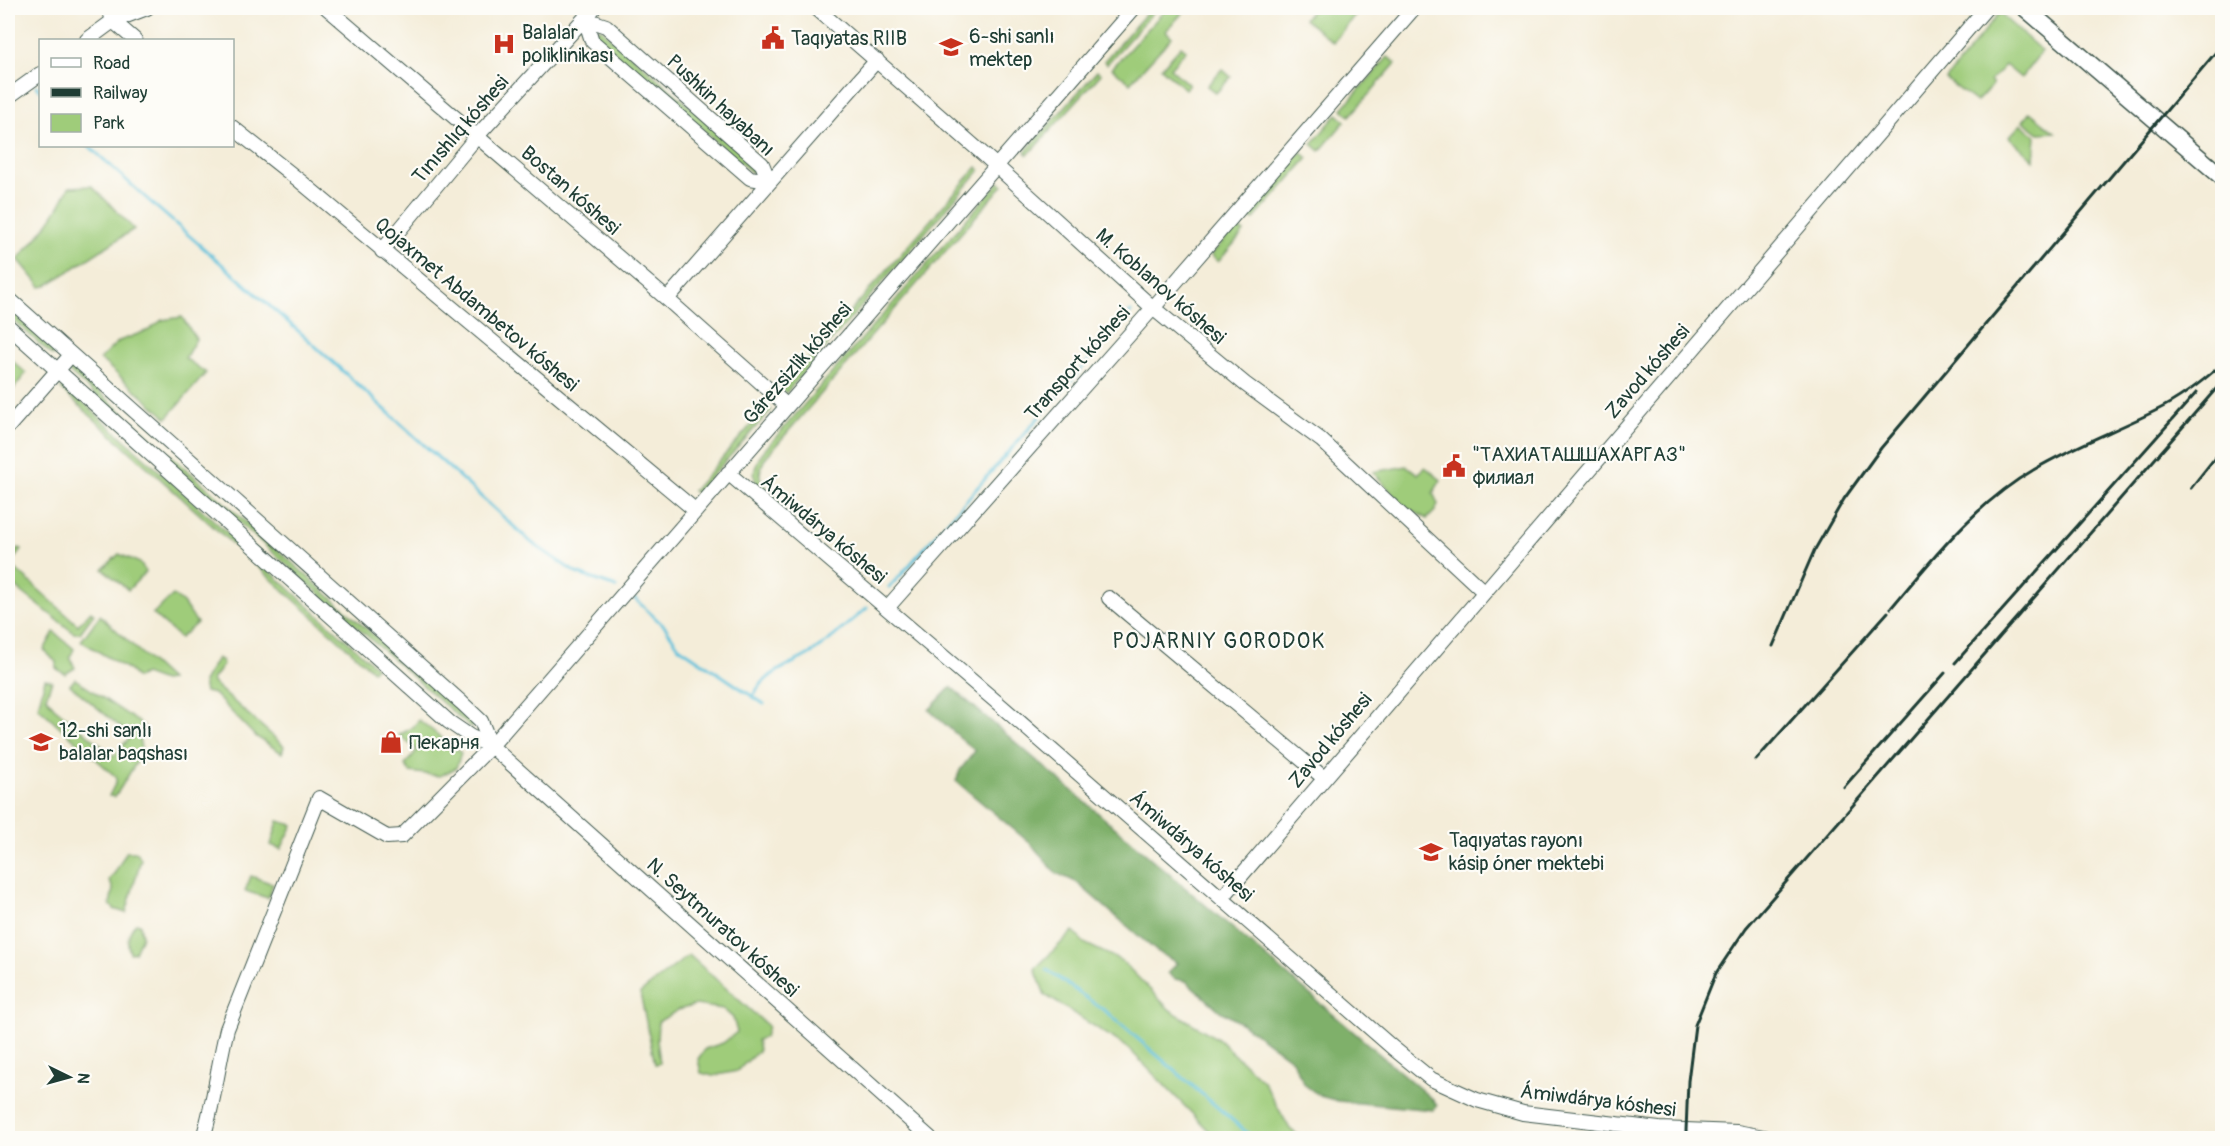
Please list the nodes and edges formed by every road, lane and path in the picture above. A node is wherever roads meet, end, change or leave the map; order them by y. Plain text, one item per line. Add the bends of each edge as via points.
1 (109, 8) edge
2 (147, 8) edge
3 (327, 8) edge
4 (594, 8) edge
5 (816, 8) edge
6 (1134, 8) edge
7 (1414, 8) edge
8 (1986, 8) edge
9 (2025, 8) edge
10 (585, 19) junction
11 (114, 21) junction
12 (88, 39) edge
13 (134, 39) edge
14 (877, 60) junction
15 (39, 75) edge
16 (8, 97) edge
17 (234, 129) edge
18 (478, 135) junction
19 (996, 166) junction
20 (2223, 177) edge
21 (769, 182) junction
22 (382, 251) junction
23 (8, 298) edge
24 (667, 299) junction
25 (1153, 308) junction
26 (8, 326) edge
27 (71, 355) junction
28 (57, 370) junction
29 (786, 405) junction
30 (8, 427) edge
31 (728, 473) junction
32 (696, 511) junction
33 (1483, 591) junction
34 (1109, 598) dead end
35 (887, 608) junction
36 (491, 746) junction
37 (1324, 778) junction
38 (1222, 898) junction
39 (1657, 1134) edge
40 (203, 1138) edge
41 (930, 1138) edge
42 (1769, 1138) edge

1 - 11 street
2 - 11 street
3 - 18 street, Bostan kóshesi
4 - 10 street, Tınıshlıq kóshesi
5 - 14 street, M. Koblanov kóshesi
6 - 19 street, Gárezsizlik kóshesi
7 - 25 street, Transport kóshesi
8 - 33 street, Zavod kóshesi
9 - 20 main road
10 - 18 street, Tınıshlıq kóshesi
10 - 21 street, Pushkin hayabanı via 606,26 728,133 762,164
10 - 21 street, Pushkin hayabanı via 592,41 750,178
11 - 12 street
11 - 13 street
14 - 19 street, M. Koblanov kóshesi
14 - 21 street
15 - 16 street
17 - 22 street, Qojaxmet Abdambetov kóshesi
18 - 22 street, Tınıshlıq kóshesi
18 - 24 street, Bostan kóshesi
19 - 25 street, M. Koblanov kóshesi
19 - 29 street, Gárezsizlik kóshesi
21 - 24 street
22 - 32 street, Qojaxmet Abdambetov kóshesi
23 - 27 street
24 - 29 street, Bostan kóshesi
25 - 33 street, M. Koblanov kóshesi via 1321,440
25 - 35 street, Transport kóshesi
26 - 28 street
27 - 28 street
27 - 36 street via 462,703 481,722
28 - 30 street
28 - 36 street via 449,722
29 - 31 street, Gárezsizlik kóshesi
31 - 32 street, Gárezsizlik kóshesi
31 - 35 street, Ámiwdárya kóshesi
32 - 36 street, Gárezsizlik kóshesi
33 - 37 street, Zavod kóshesi
34 - 37 street
35 - 38 street, Ámiwdárya kóshesi
36 - 40 street, Gárezsizlik kóshesi via 402,836 387,837 319,798 227,1029
36 - 41 street, N. Seytmuratov kóshesi
37 - 38 street, Zavod kóshesi
38 - 39 street, Ámiwdárya kóshesi via 1431,1079 1478,1100 1522,1113
39 - 42 street, Ámiwdárya kóshesi via 1737,1132

